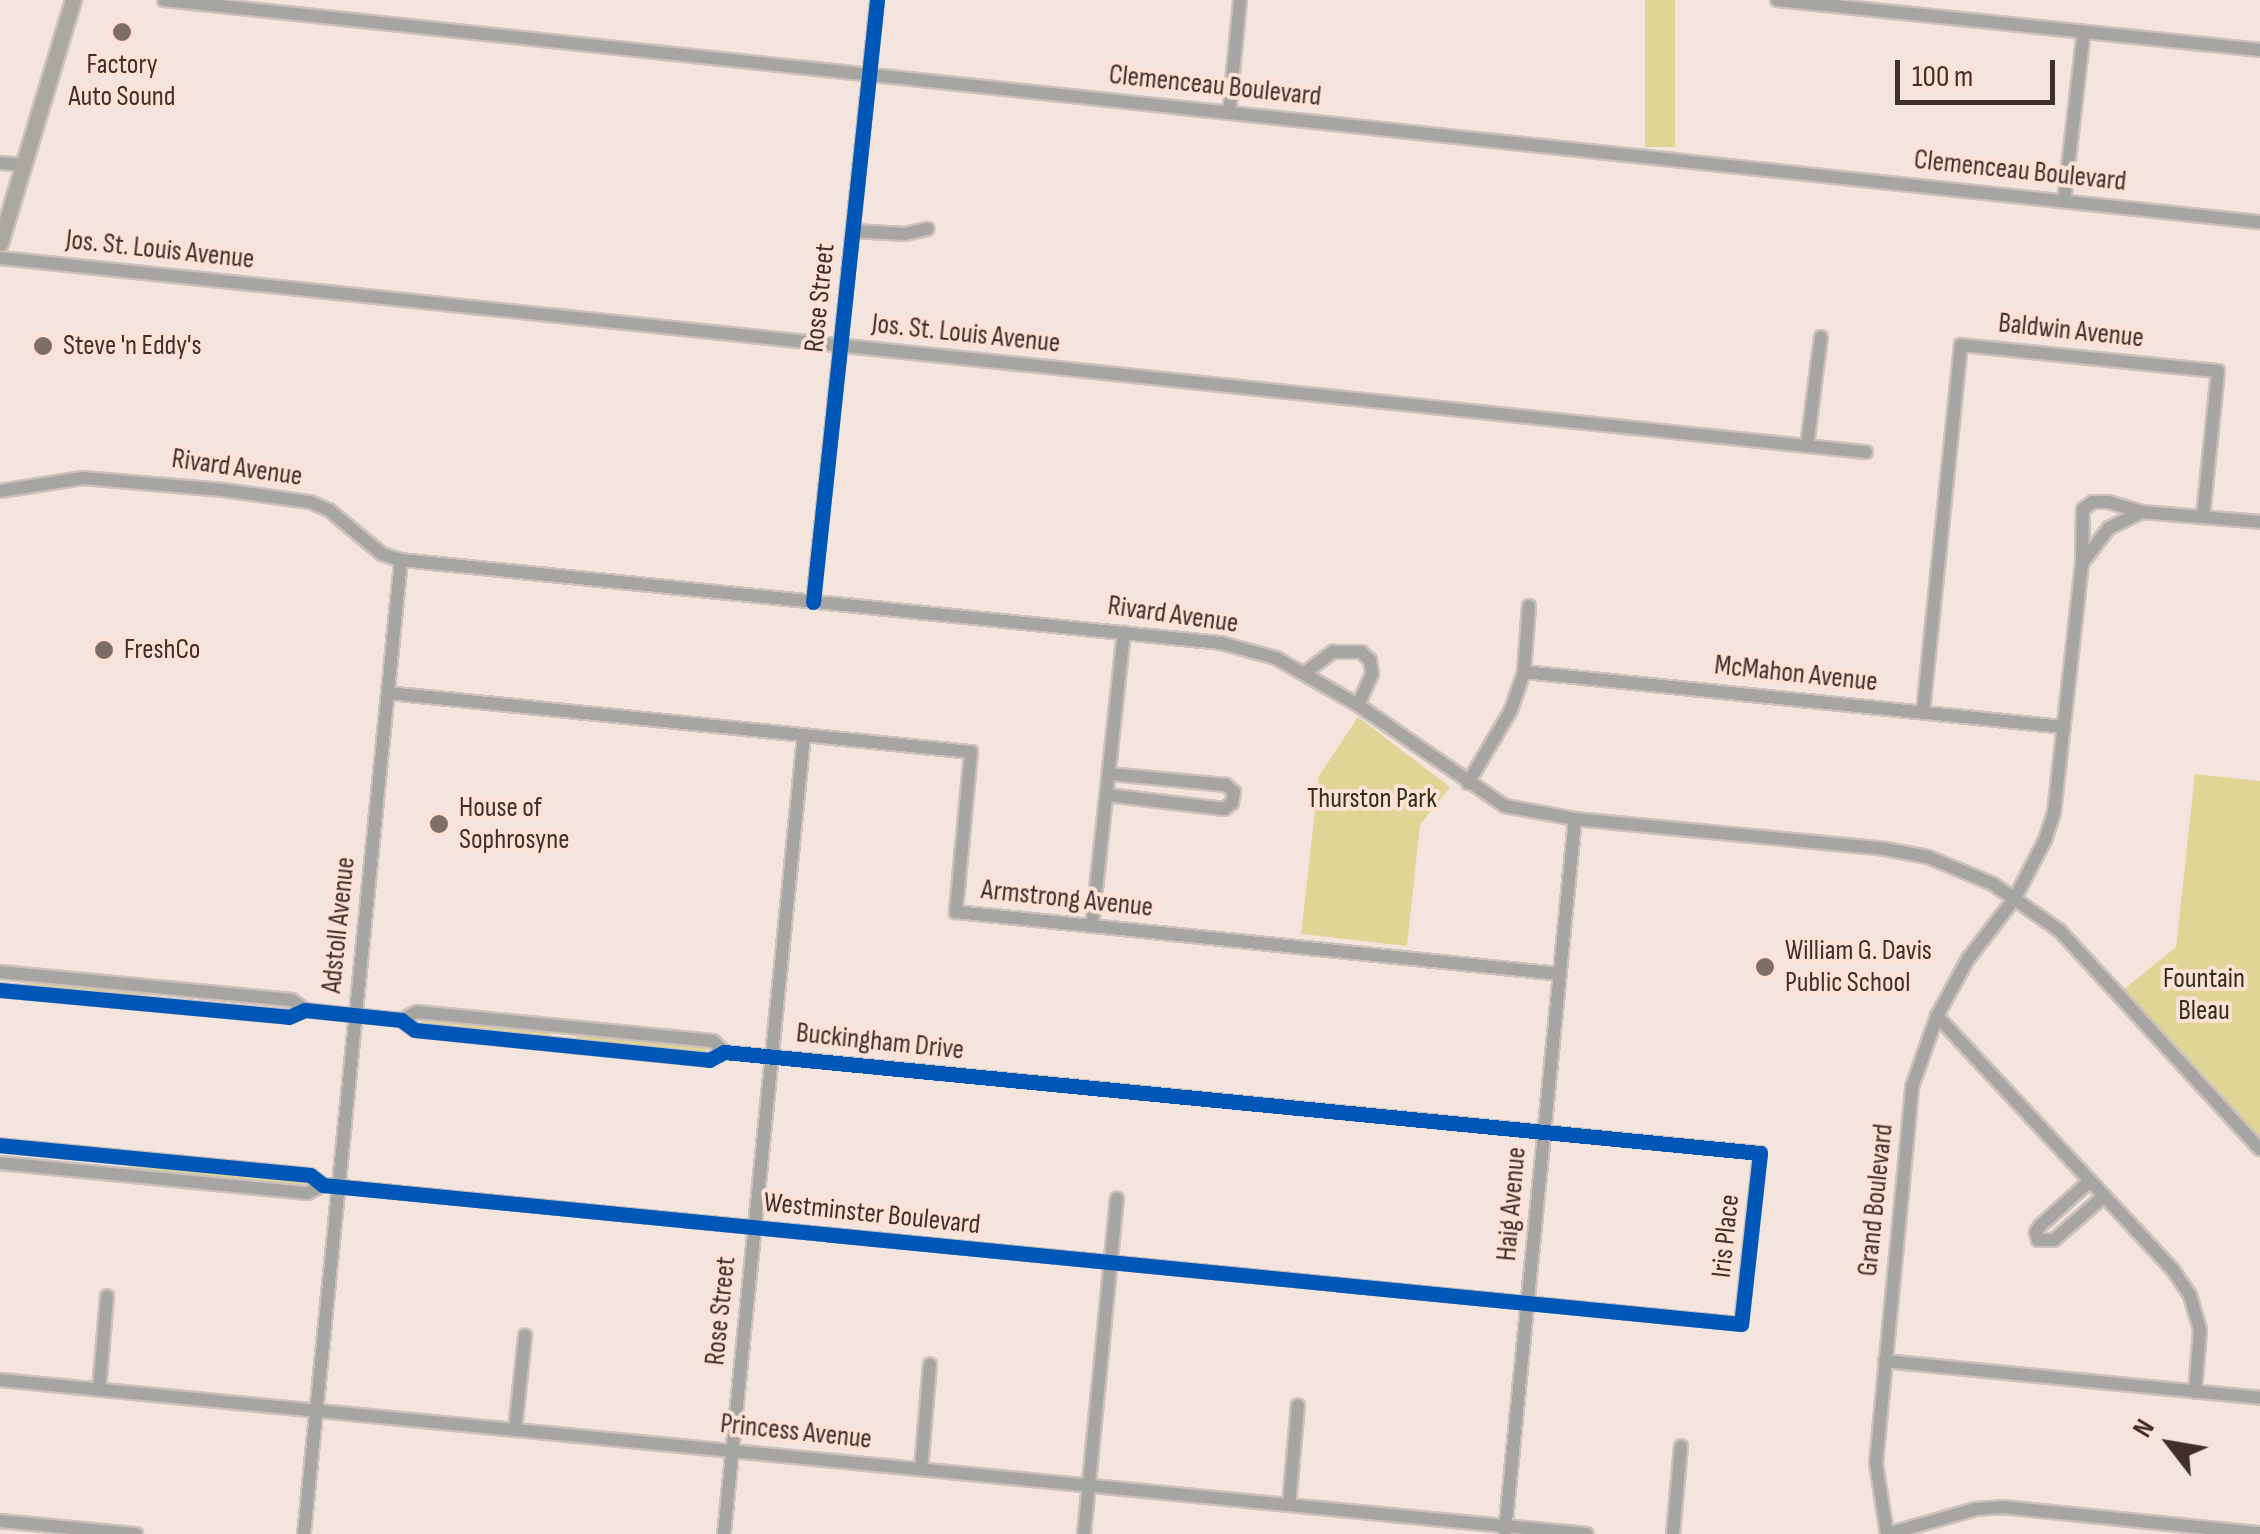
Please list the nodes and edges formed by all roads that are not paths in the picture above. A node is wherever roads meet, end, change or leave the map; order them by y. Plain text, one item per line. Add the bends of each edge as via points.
1 (73, 0) edge
2 (164, 0) edge
3 (877, 0) edge
4 (1240, 0) edge
5 (1776, 0) edge
6 (2084, 32) junction
7 (2260, 50) edge
8 (870, 75) junction
9 (1228, 113) junction
10 (0, 163) edge
11 (24, 166) junction
12 (2064, 201) junction
13 (2260, 222) edge
14 (927, 229) dead end
15 (853, 231) junction
16 (0, 243) edge
17 (0, 258) edge
18 (1821, 337) dead end
19 (840, 346) junction
20 (1808, 446) junction
21 (1866, 452) dead end
22 (0, 491) edge
23 (2142, 512) junction
24 (2203, 517) junction
25 (2260, 522) edge
26 (401, 560) junction
27 (2082, 563) junction
28 (813, 602) junction
29 (1529, 606) dead end
30 (1124, 633) junction
31 (1306, 672) junction
32 (1524, 672) junction
33 (388, 694) junction
34 (1358, 705) junction
35 (1923, 712) junction
36 (2064, 727) junction
37 (804, 735) junction
38 (1109, 774) junction
39 (1468, 783) junction
40 (1106, 795) junction
41 (1576, 819) junction
42 (2015, 898) junction
43 (1092, 926) junction
44 (0, 972) edge
45 (1560, 974) junction
46 (0, 990) edge
47 (305, 1010) junction
48 (356, 1016) junction
49 (1938, 1016) junction
50 (772, 1057) junction
51 (1544, 1132) junction
52 (0, 1144) edge
53 (2260, 1149) edge
54 (1760, 1154) joint
55 (0, 1164) edge
56 (2090, 1182) junction
57 (323, 1185) junction
58 (339, 1186) junction
59 (2104, 1196) junction
60 (1117, 1198) dead end
61 (754, 1227) junction
62 (1111, 1262) junction
63 (107, 1296) dead end
64 (1528, 1304) junction
65 (1742, 1324) joint
66 (525, 1336) dead end
67 (1885, 1361) junction
68 (930, 1364) dead end
69 (0, 1380) edge
70 (99, 1390) junction
71 (2195, 1392) junction
72 (2260, 1398) edge
73 (1298, 1405) dead end
74 (316, 1411) junction
75 (515, 1430) junction
76 (1682, 1446) dead end
77 (732, 1451) junction
78 (921, 1469) junction
79 (1089, 1486) junction
80 (1289, 1505) junction
81 (0, 1520) edge
82 (1505, 1530) edge
83 (2260, 1533) edge
84 (136, 1534) edge
85 (304, 1534) edge
86 (724, 1534) edge
87 (1084, 1534) edge
88 (1587, 1534) edge
89 (1673, 1534) edge
90 (1887, 1534) edge

1 - 11 main road
2 - 8 street, Clemenceau Boulevard
3 - 8 street, Rose Street
4 - 9 street
5 - 6 street
6 - 7 street
6 - 12 street
8 - 9 street, Clemenceau Boulevard
8 - 15 street, Rose Street
9 - 12 street, Clemenceau Boulevard
10 - 11 street
11 - 16 main road
12 - 13 street, Clemenceau Boulevard
14 - 15 street
15 - 19 street, Rose Street
17 - 19 street, Jos. St. Louis Avenue
18 - 20 street
19 - 20 street, Jos. St. Louis Avenue
19 - 28 street, Rose Street
20 - 21 street, Jos. St. Louis Avenue
22 - 26 street, Rivard Avenue via 103,478 310,502 341,517 382,554
23 - 24 street
23 - 27 street via 2109,528
23 - 27 street, Grand Boulevard via 2108,502 2083,509
24 - 25 street
24 - 35 street, Baldwin Avenue via 2218,371 1961,345
26 - 28 street, Rivard Avenue
26 - 33 street, Adstoll Avenue
27 - 36 street, Grand Boulevard
28 - 30 street, Rivard Avenue
29 - 32 street
30 - 31 street, Rivard Avenue via 1221,643
30 - 38 street
31 - 34 street, Rivard Avenue
31 - 34 street via 1333,652 1361,652 1372,674
32 - 35 street, McMahon Avenue
32 - 39 street via 1511,710
33 - 37 street, Armstrong Avenue
33 - 48 street, Adstoll Avenue
34 - 39 street, Rivard Avenue
35 - 36 street, McMahon Avenue
36 - 42 street, Grand Boulevard via 2054,813
37 - 43 street, Armstrong Avenue via 972,752 956,912
37 - 50 street, Rose Street
38 - 40 street
38 - 40 street via 1226,785 1234,792 1224,809
39 - 41 street, Rivard Avenue via 1505,806
40 - 43 street
41 - 42 street, Rivard Avenue via 1885,849 1956,867
41 - 45 street, Haig Avenue
42 - 49 street, Grand Boulevard via 1968,958
42 - 53 street, Rivard Avenue via 2060,931
43 - 45 street, Armstrong Avenue
44 - 47 street, Buckingham Drive via 292,1000
45 - 51 street, Haig Avenue
46 - 47 street, Buckingham Drive via 289,1017
47 - 48 street, Buckingham Drive
48 - 50 street, Buckingham Drive via 401,1020 417,1012 713,1041 724,1052
48 - 58 street, Adstoll Avenue
49 - 56 street
49 - 67 street, Grand Boulevard via 1912,1087
50 - 51 street, Buckingham Drive
50 - 61 street, Rose Street
51 - 54 street, Buckingham Drive
51 - 64 street, Haig Avenue
52 - 57 street, Westminster Boulevard via 310,1175
54 - 65 street, Iris Place
55 - 57 street, Westminster Boulevard via 308,1193
56 - 59 street
56 - 59 street via 2042,1225 2038,1240 2054,1240
57 - 58 street, Westminster Boulevard
58 - 61 street, Westminster Boulevard
58 - 74 street, Adstoll Avenue
59 - 71 street via 2190,1295 2200,1330
60 - 62 street
61 - 62 street, Westminster Boulevard
61 - 77 street, Rose Street
62 - 64 street, Westminster Boulevard
62 - 79 street
63 - 70 street
64 - 65 street, Westminster Boulevard
64 - 82 street, Haig Avenue
66 - 75 street
67 - 71 street
67 - 90 street, Grand Boulevard via 1876,1463
68 - 78 street
69 - 70 street, Princess Avenue
70 - 74 street, Princess Avenue
71 - 72 street
73 - 80 street
74 - 75 street, Princess Avenue
74 - 85 street, Adstoll Avenue
75 - 77 street, Princess Avenue
76 - 89 street
77 - 78 street, Princess Avenue
77 - 86 street, Rose Street
78 - 79 street, Princess Avenue
79 - 80 street, Princess Avenue
79 - 87 street
80 - 82 street, Princess Avenue
81 - 84 street
82 - 88 street, Princess Avenue
83 - 90 street via 2002,1507

